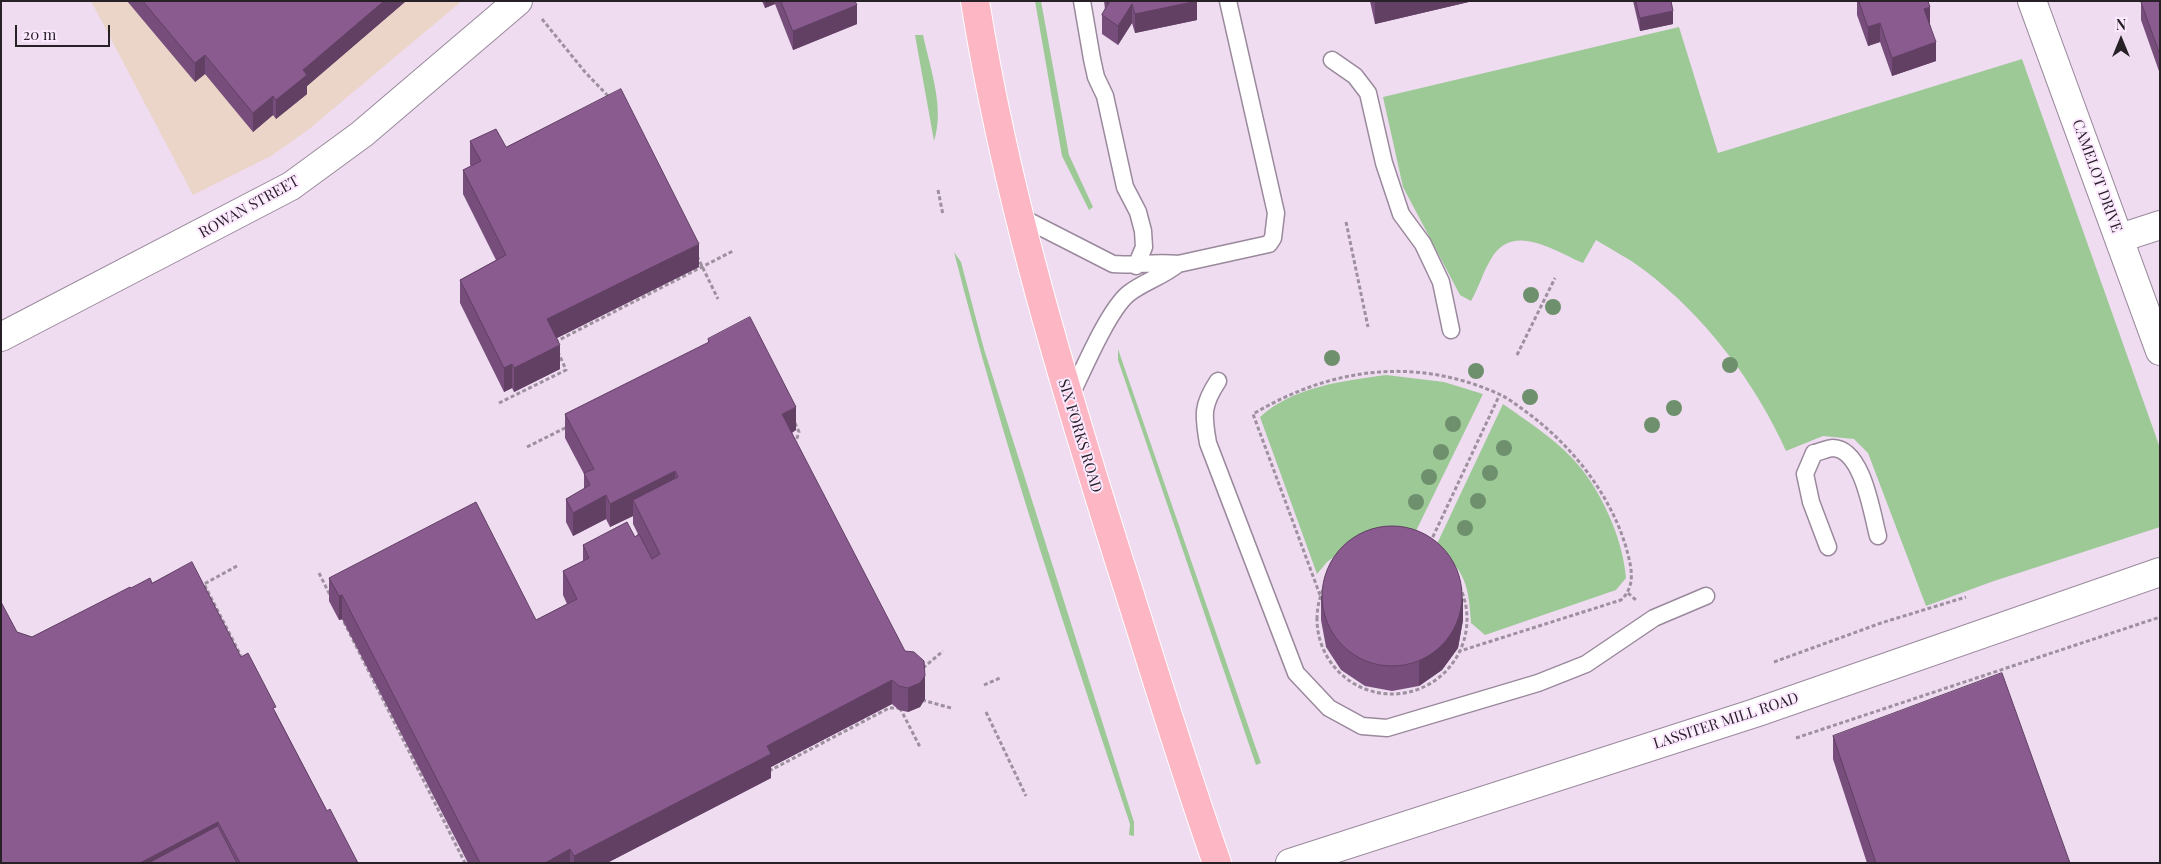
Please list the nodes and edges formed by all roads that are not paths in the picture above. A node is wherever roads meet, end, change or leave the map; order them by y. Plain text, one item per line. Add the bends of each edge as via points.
1 (518, 1) edge
2 (975, 1) edge
3 (1082, 1) edge
4 (1228, 1) edge
5 (2032, 1) edge
6 (1332, 60) dead end
7 (1019, 216) junction
8 (2160, 225) edge
9 (2120, 238) junction
10 (1178, 264) junction
11 (1136, 266) junction
12 (1451, 330) dead end
13 (1, 337) edge
14 (2160, 351) edge
15 (1218, 382) dead end
16 (1068, 399) junction
17 (1878, 536) dead end
18 (1828, 548) dead end
19 (2160, 572) edge
20 (1706, 596) dead end
21 (1216, 863) edge
22 (1290, 863) edge

1 - 13 street, ROWAN STREET via 362,134 290,186
2 - 7 main road, SIX FORKS ROAD
3 - 11 lane via 1096,77 1105,96 1125,187 1138,212 1143,231 1144,247
4 - 10 lane via 1276,213 1273,238 1269,244
5 - 9 street, CAMELOT DRIVE
6 - 12 lane via 1355,76 1368,93 1384,163 1401,214 1422,244 1441,282
7 - 11 lane via 1113,264
7 - 16 main road, SIX FORKS ROAD
8 - 9 street
9 - 14 street, CAMELOT DRIVE
10 - 11 lane via 1162,262
10 - 16 lane via 1127,294 1100,336
15 - 20 lane via 1207,398 1204,422 1208,443 1296,673 1329,708 1362,726 1387,728 1538,683 1586,664 1654,618
16 - 21 main road, SIX FORKS ROAD
17 - 18 lane via 1860,470 1849,455 1834,448 1814,453 1805,474 1811,502
19 - 22 street, LASSITER MILL ROAD via 1755,713

